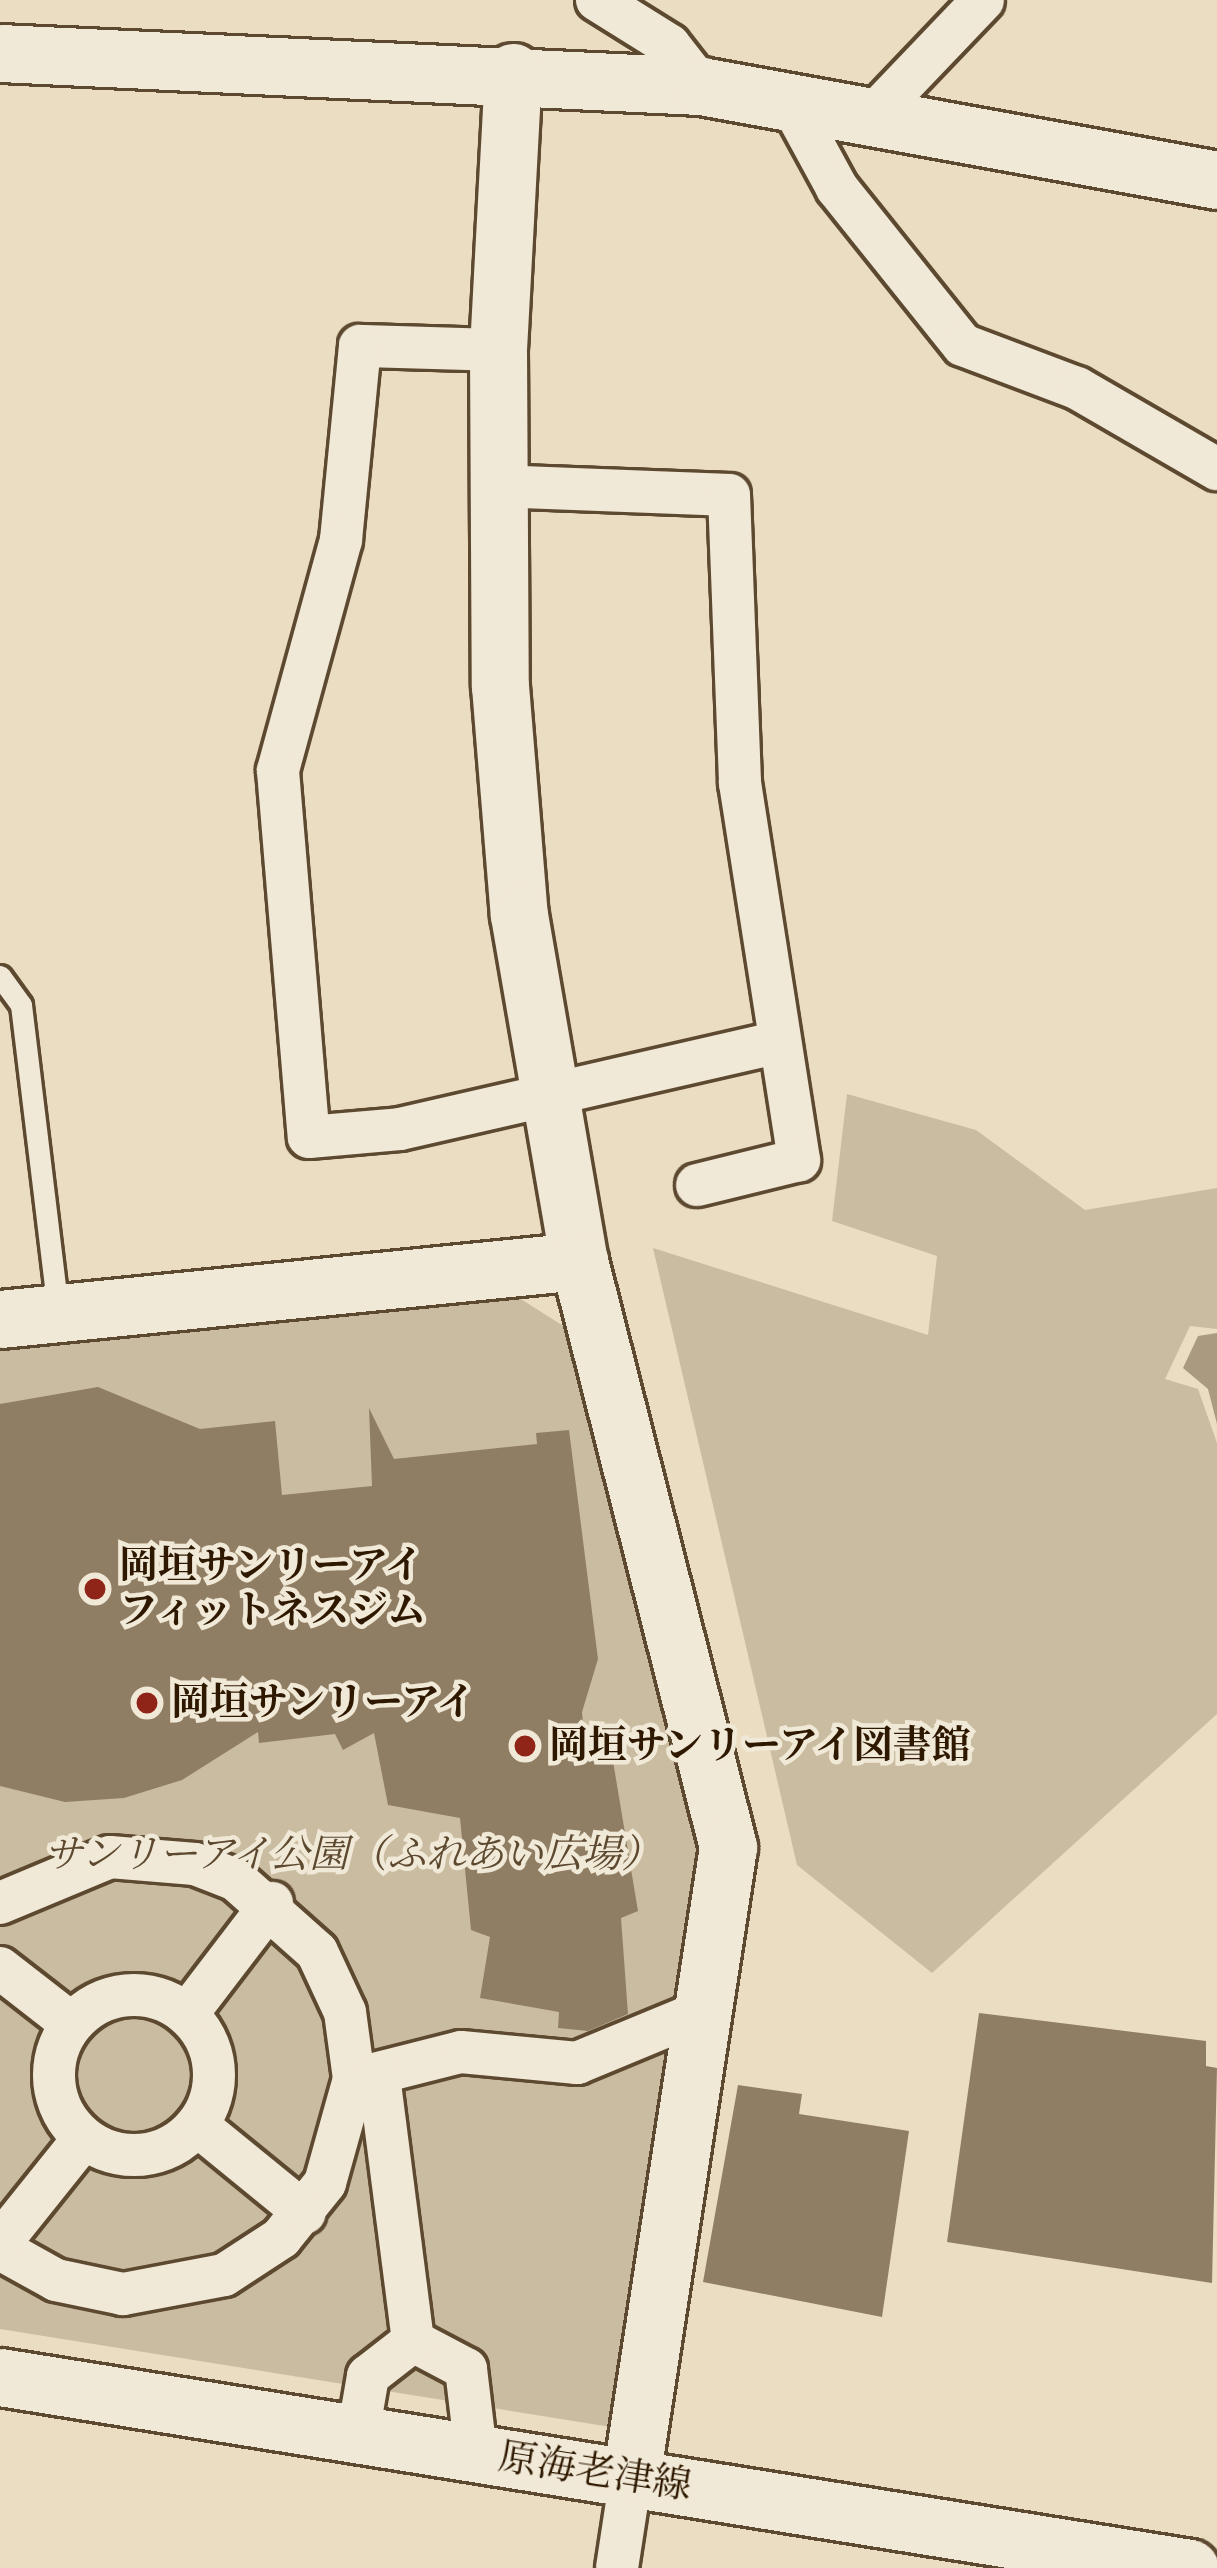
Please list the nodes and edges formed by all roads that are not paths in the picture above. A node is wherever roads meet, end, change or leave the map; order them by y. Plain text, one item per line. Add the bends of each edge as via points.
1 (597, 0) edge
2 (983, 0) edge
3 (0, 52) edge
4 (513, 72) junction
5 (701, 86) junction
6 (788, 98) junction
7 (878, 110) junction
8 (1217, 180) edge
9 (498, 350) junction
10 (1217, 469) edge
11 (497, 486) junction
12 (0, 976) edge
13 (775, 1043) junction
14 (547, 1094) junction
15 (697, 1185) dead end
16 (579, 1261) junction
17 (58, 1312) junction
18 (0, 1319) edge
19 (0, 1903) edge
20 (272, 1903) junction
21 (0, 1968) edge
22 (705, 2009) junction
23 (187, 2014) junction
24 (72, 2024) junction
25 (367, 2076) junction
26 (197, 2125) junction
27 (84, 2138) junction
28 (305, 2212) junction
29 (0, 2246) edge
30 (413, 2341) junction
31 (0, 2378) edge
32 (358, 2434) junction
33 (476, 2453) junction
34 (631, 2477) junction
35 (617, 2568) edge
36 (1190, 2568) edge

1 - 5 street via 669,45
2 - 7 street
3 - 4 street
4 - 5 street
4 - 9 street
5 - 6 street
6 - 7 street
6 - 10 street via 862,223 963,345 1077,388
7 - 8 street
9 - 11 street
9 - 14 street via 360,346 341,540 278,771 309,1137 400,1129
11 - 13 street via 729,495 740,783
11 - 14 street via 500,686
12 - 17 lane via 21,1005
13 - 14 street
13 - 15 street via 799,1160
14 - 16 street
16 - 17 street
16 - 22 street via 716,1768 728,1847
17 - 18 street
19 - 20 street via 68,1866 153,1856
20 - 23 street
20 - 25 street via 334,1982
21 - 24 street
22 - 25 street via 577,2063 461,2052
22 - 34 street
23 - 24 street via 140,1995
23 - 26 street via 214,2068
24 - 27 street via 54,2083
25 - 28 street via 341,2150
25 - 30 street
26 - 27 street via 143,2155
26 - 28 street
27 - 29 street
28 - 29 street via 224,2275 158,2293 89,2290
30 - 32 street via 368,2376
30 - 33 street via 466,2369
31 - 32 street, 原海老津線
32 - 33 street, 原海老津線
33 - 34 street, 原海老津線
34 - 35 street
34 - 36 street, 原海老津線

